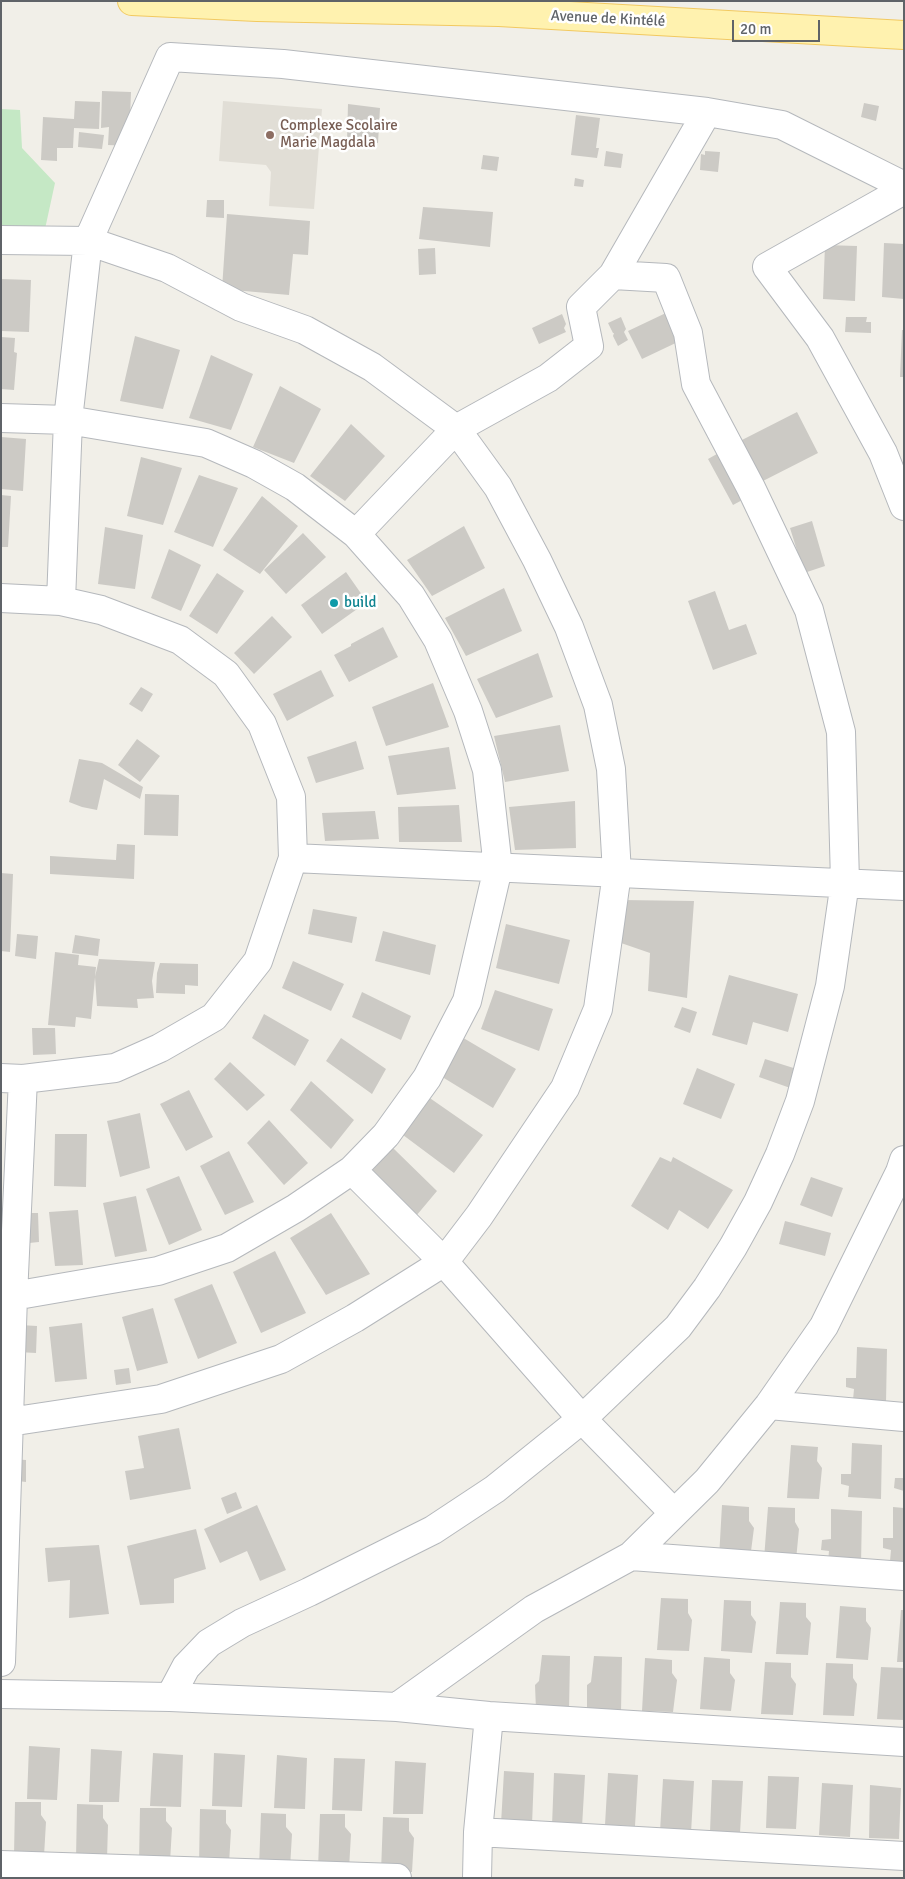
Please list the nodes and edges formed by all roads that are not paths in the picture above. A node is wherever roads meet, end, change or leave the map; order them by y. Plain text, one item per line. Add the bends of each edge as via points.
1 (132, 1) edge
2 (257, 4) edge
3 (904, 35) edge
4 (706, 112) junction
5 (904, 186) edge
6 (904, 190) edge
7 (1, 240) edge
8 (88, 241) junction
9 (613, 275) junction
10 (1, 418) edge
11 (68, 420) junction
12 (456, 429) junction
13 (904, 506) edge
14 (356, 534) junction
15 (1, 598) edge
16 (61, 600) junction
17 (293, 858) junction
18 (498, 868) junction
19 (617, 873) junction
20 (845, 882) junction
21 (904, 886) edge
22 (12, 1079) edge
23 (902, 1168) edge
24 (352, 1170) junction
25 (444, 1262) junction
26 (13, 1296) junction
27 (769, 1405) junction
28 (904, 1417) edge
29 (582, 1419) junction
30 (9, 1422) junction
31 (674, 1513) junction
32 (631, 1556) junction
33 (904, 1576) edge
34 (1, 1662) edge
35 (1, 1694) edge
36 (170, 1696) junction
37 (398, 1707) junction
38 (489, 1716) junction
39 (904, 1742) edge
40 (478, 1832) junction
41 (904, 1856) edge
42 (1, 1865) edge
43 (398, 1878) edge
44 (477, 1878) edge

1 - 2 main road, Avenue de Kintélé
2 - 3 main road, Avenue de Kintélé via 499,12
4 - 5 street via 782,125
4 - 8 street via 283,64 170,57
4 - 9 street
6 - 13 street via 767,267 820,338 883,453
7 - 8 street
8 - 11 street
8 - 12 street via 167,268 241,307 305,330 372,367
9 - 12 street via 581,307 589,346 548,378
9 - 20 street via 666,278 688,333 696,384 751,488 809,610 841,732
10 - 11 street
11 - 14 street via 206,443 295,487
11 - 16 street
12 - 14 street
12 - 19 street via 498,487 537,560 569,626 598,705 611,769
14 - 18 street via 411,596 438,640 468,711 487,770
15 - 16 street
16 - 17 street via 101,610 180,640 226,674 262,724 291,797
17 - 18 street
17 - 22 street via 258,961 214,1017 160,1048 116,1068
18 - 19 street
18 - 24 street via 467,1001 427,1078 386,1136
19 - 20 street
19 - 25 street via 598,1009 565,1088
20 - 21 street
20 - 29 street via 830,986 803,1092 758,1202 707,1288 678,1327
22 - 26 street
23 - 27 street via 824,1326
24 - 25 street
24 - 26 street via 296,1208 227,1248 158,1271
25 - 29 street
25 - 30 street via 355,1318 281,1358 162,1399
26 - 30 street
27 - 28 street
27 - 31 street via 707,1481
29 - 31 street
29 - 36 street via 495,1489 433,1530 242,1623 209,1643 186,1667
30 - 34 street
31 - 32 street
32 - 33 street
32 - 37 street via 534,1609
35 - 36 street
36 - 37 street
37 - 38 street
38 - 39 street
38 - 40 street
40 - 41 street
40 - 44 street
42 - 43 street

